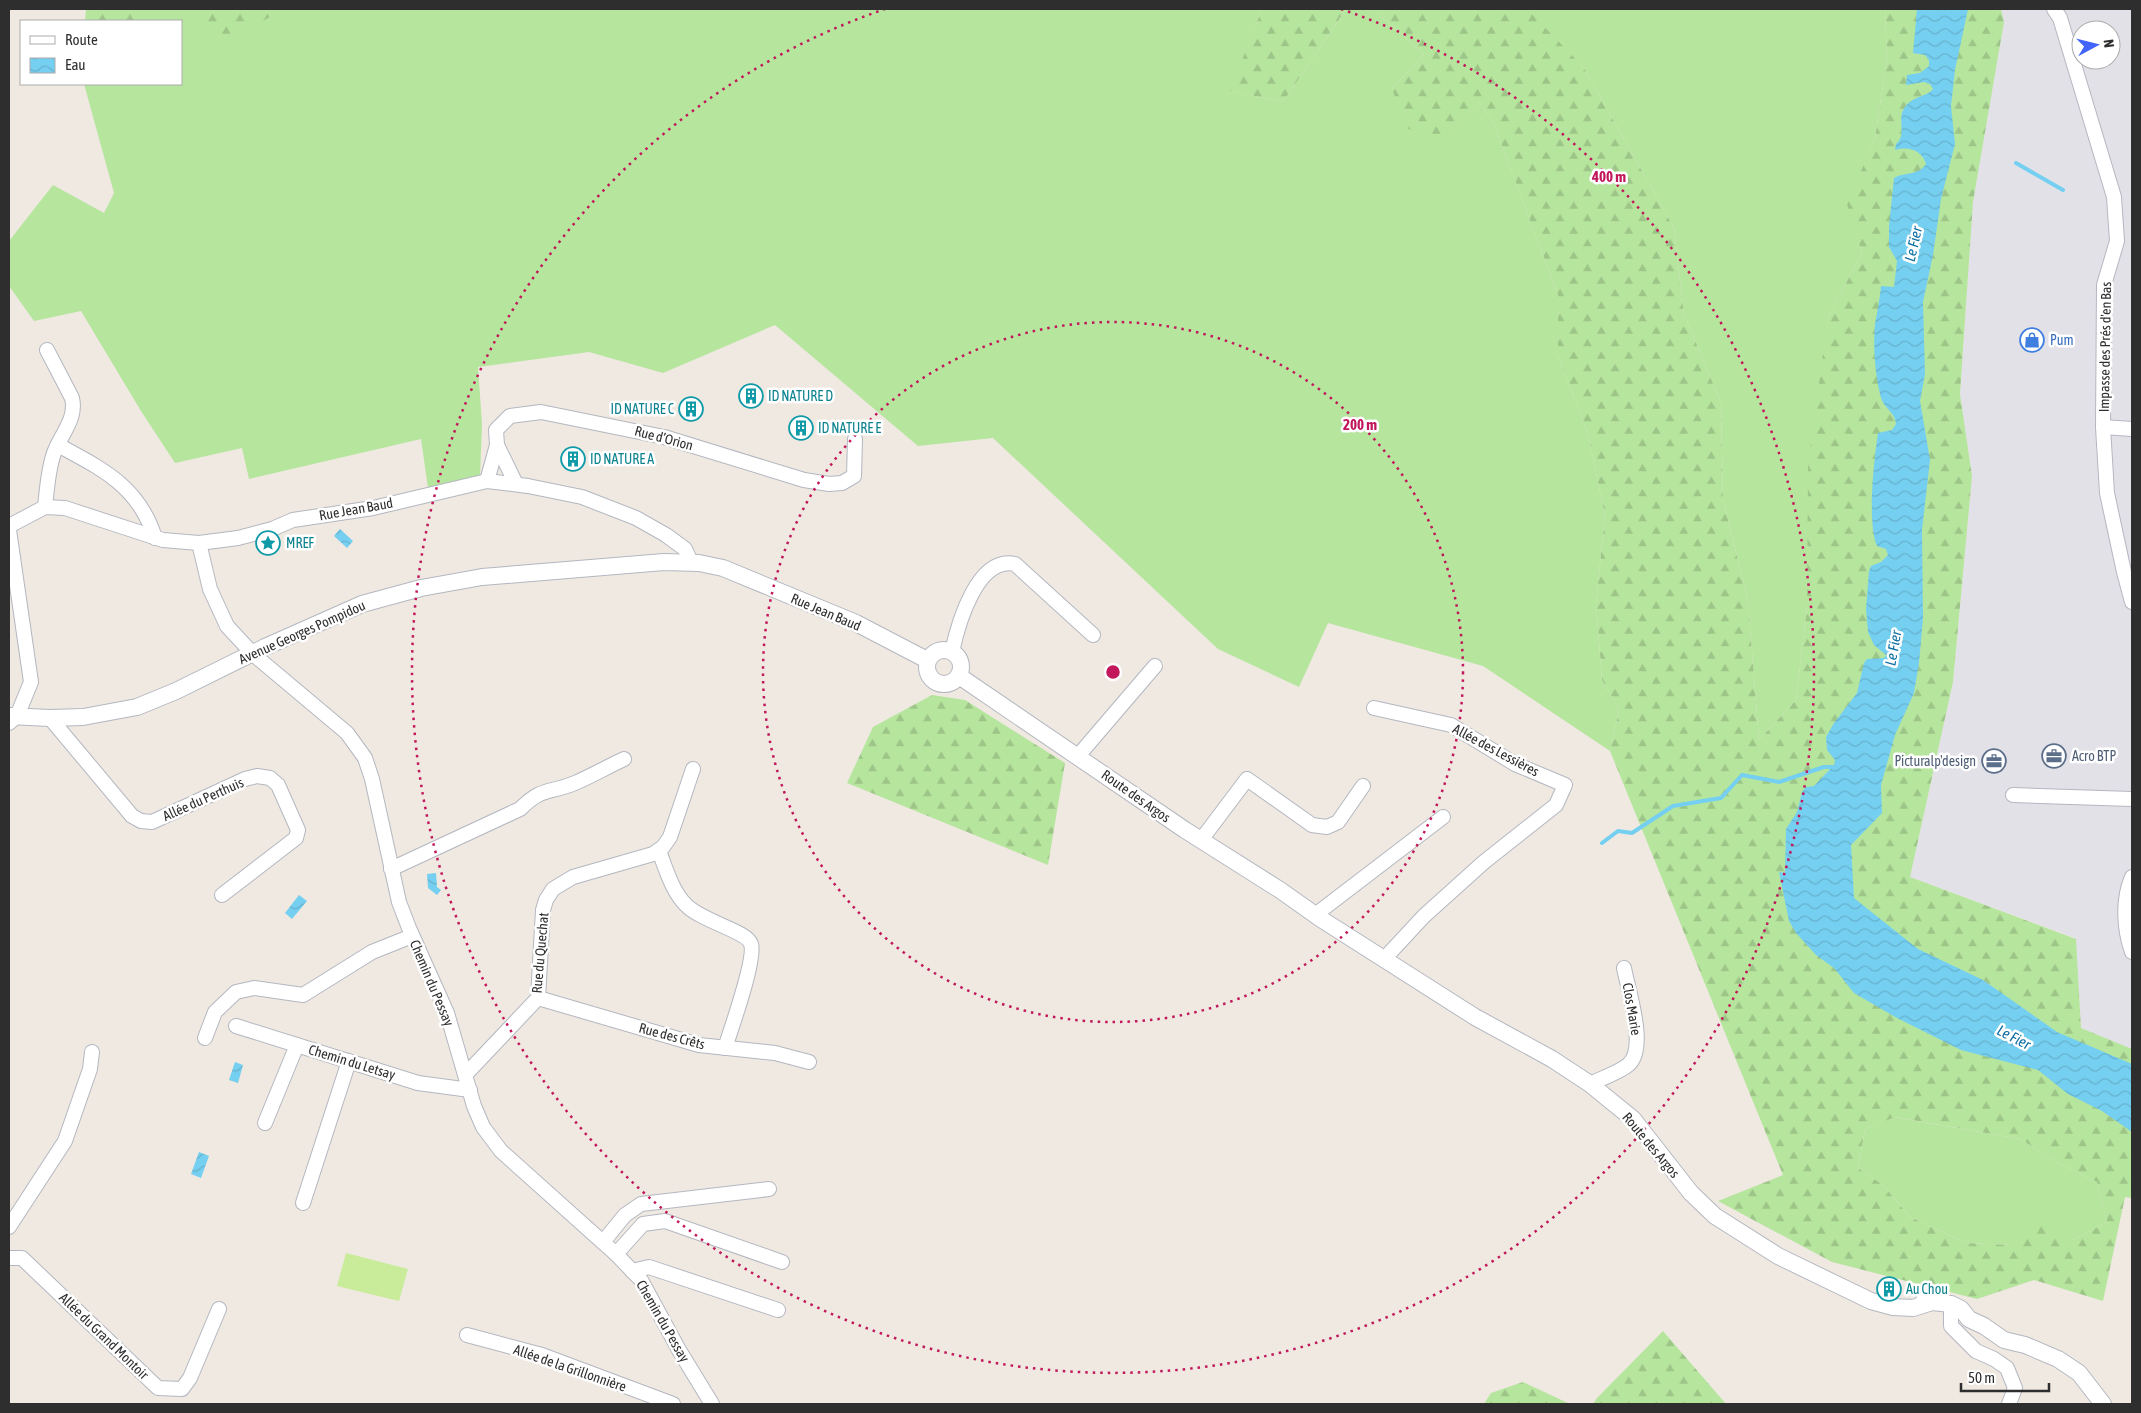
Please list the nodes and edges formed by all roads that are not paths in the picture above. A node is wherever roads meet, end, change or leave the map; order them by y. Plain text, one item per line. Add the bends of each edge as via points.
1 (2054, 9) edge
2 (47, 350) dead end
3 (2103, 427) junction
4 (2132, 429) edge
5 (855, 439) dead end
6 (58, 445) junction
7 (496, 445) junction
8 (487, 481) junction
9 (516, 484) junction
10 (45, 507) junction
11 (9, 528) edge
12 (155, 538) junction
13 (199, 543) junction
14 (691, 562) junction
15 (723, 568) joint
16 (2132, 602) edge
17 (1093, 635) dead end
18 (952, 652) junction
19 (253, 654) junction
20 (927, 660) junction
21 (1155, 666) dead end
22 (959, 676) junction
23 (1374, 708) dead end
24 (12, 718) edge
25 (50, 718) junction
26 (1078, 756) junction
27 (624, 759) dead end
28 (693, 769) dead end
29 (1363, 786) dead end
30 (2013, 795) dead end
31 (2132, 799) edge
32 (1443, 817) dead end
33 (1201, 840) junction
34 (659, 850) junction
35 (391, 868) junction
36 (1457, 876) dead end
37 (2132, 878) edge
38 (222, 895) dead end
39 (1315, 914) junction
40 (412, 936) junction
41 (2132, 952) edge
42 (1381, 957) junction
43 (1624, 968) dead end
44 (538, 998) junction
45 (236, 1026) dead end
46 (205, 1038) dead end
47 (297, 1045) junction
48 (725, 1048) junction
49 (92, 1052) dead end
50 (349, 1061) junction
51 (809, 1062) dead end
52 (466, 1074) junction
53 (1590, 1084) junction
54 (470, 1090) junction
55 (265, 1123) dead end
56 (768, 1189) dead end
57 (304, 1203) dead end
58 (9, 1227) edge
59 (603, 1242) junction
60 (616, 1254) junction
61 (9, 1258) edge
62 (782, 1262) dead end
63 (632, 1271) junction
64 (1956, 1306) junction
65 (219, 1310) dead end
66 (778, 1310) dead end
67 (467, 1335) dead end
68 (673, 1404) edge
69 (712, 1404) edge
70 (2009, 1404) edge
71 (2103, 1404) edge

1 - 3 street, Impasse des Prés d'en Bas via 2060,18 2114,197 2117,241 2104,285
2 - 6 street via 74,405
3 - 4 street
3 - 16 street, Impasse des Prés d'en Bas via 2108,493
5 - 7 street, Rue d’Orion via 854,476 842,483 829,484 804,480 664,436 540,412 510,416 496,430
6 - 10 street via 49,475
6 - 12 street via 108,473 131,493 145,512
7 - 8 street
7 - 9 street
8 - 9 street, Rue Jean Baud
8 - 13 street, Rue Jean Baud via 373,508 293,520 238,538
9 - 14 street, Rue Jean Baud via 582,497 636,518 685,549
10 - 11 street
10 - 12 street, Rue Jean Baud via 65,508
11 - 24 street via 31,682
12 - 13 street, Rue Jean Baud
13 - 19 street, Chemin du Pessay via 218,610 232,632
14 - 15 street, Avenue Georges Pompidou
14 - 19 street, Avenue Georges Pompidou via 482,577 421,588 362,604
15 - 20 street, Rue Jean Baud via 856,624
17 - 18 street via 1015,564 1009,563 995,567 980,580 958,624
18 - 20 street via 933,653
18 - 22 street via 960,661
19 - 25 street, Avenue Georges Pompidou via 136,707
19 - 35 street, Chemin du Pessay via 347,732 357,745 372,779
20 - 22 street via 927,674 935,683 946,685
21 - 26 street
22 - 26 street, Route des Argos
23 - 42 street, Allée des Lessières via 1451,725 1515,764 1565,785 1556,805 1484,862
24 - 25 street, Avenue Georges Pompidou
25 - 38 street, Allée du Perthuis via 132,816 141,821 152,822 245,779 270,778 278,785 298,830 296,838
26 - 33 street, Route des Argos
27 - 35 street via 573,784 535,795 520,809
28 - 34 street via 670,837
29 - 33 street via 1338,822 1327,827 1312,825 1247,778
30 - 31 street
32 - 39 street
33 - 39 street, Route des Argos
34 - 44 street, Rue du Quechat via 573,877 553,889 543,910
34 - 48 street via 673,886 686,906 708,921 744,935 751,944 751,960
35 - 40 street, Chemin du Pessay
36 - 42 street
37 - 41 street via 2124,915
39 - 42 street, Route des Argos
40 - 46 street via 372,952 303,994 254,988 236,992 215,1012
40 - 52 street, Chemin du Pessay via 447,1013
42 - 53 street, Route des Argos via 1475,1018 1552,1059
43 - 53 street, Clos Marie via 1638,1037 1635,1057 1628,1065
44 - 48 street, Rue des Crêts via 699,1046
44 - 52 street, Rue du Quechat
45 - 47 street, Chemin du Letsay
47 - 50 street, Chemin du Letsay
47 - 55 street
48 - 51 street, Rue des Crêts via 775,1052
49 - 58 street via 90,1069 65,1141
50 - 54 street, Chemin du Letsay via 418,1083
50 - 57 street
52 - 54 street, Chemin du Pessay
53 - 64 street, Route des Argos via 1632,1119 1691,1193 1715,1216 1778,1256 1871,1301 1893,1308 1930,1299
54 - 59 street, Chemin du Pessay via 483,1127 502,1151
56 - 59 street via 641,1204 625,1215
59 - 60 street, Chemin du Pessay
60 - 62 street via 643,1224 665,1221
60 - 63 street, Chemin du Pessay
61 - 65 street, Allée du Grand Montoir via 22,1258 158,1388 182,1389 190,1378
63 - 66 street via 649,1267
63 - 69 street, Chemin du Pessay via 641,1280
64 - 70 street via 1950,1326 1976,1351 2008,1368 2015,1388
64 - 71 street, Route des Argos via 1968,1308 1979,1316 1984,1326 2004,1340 2058,1359 2079,1373
67 - 68 street, Allée de la Grillonnière via 542,1355

